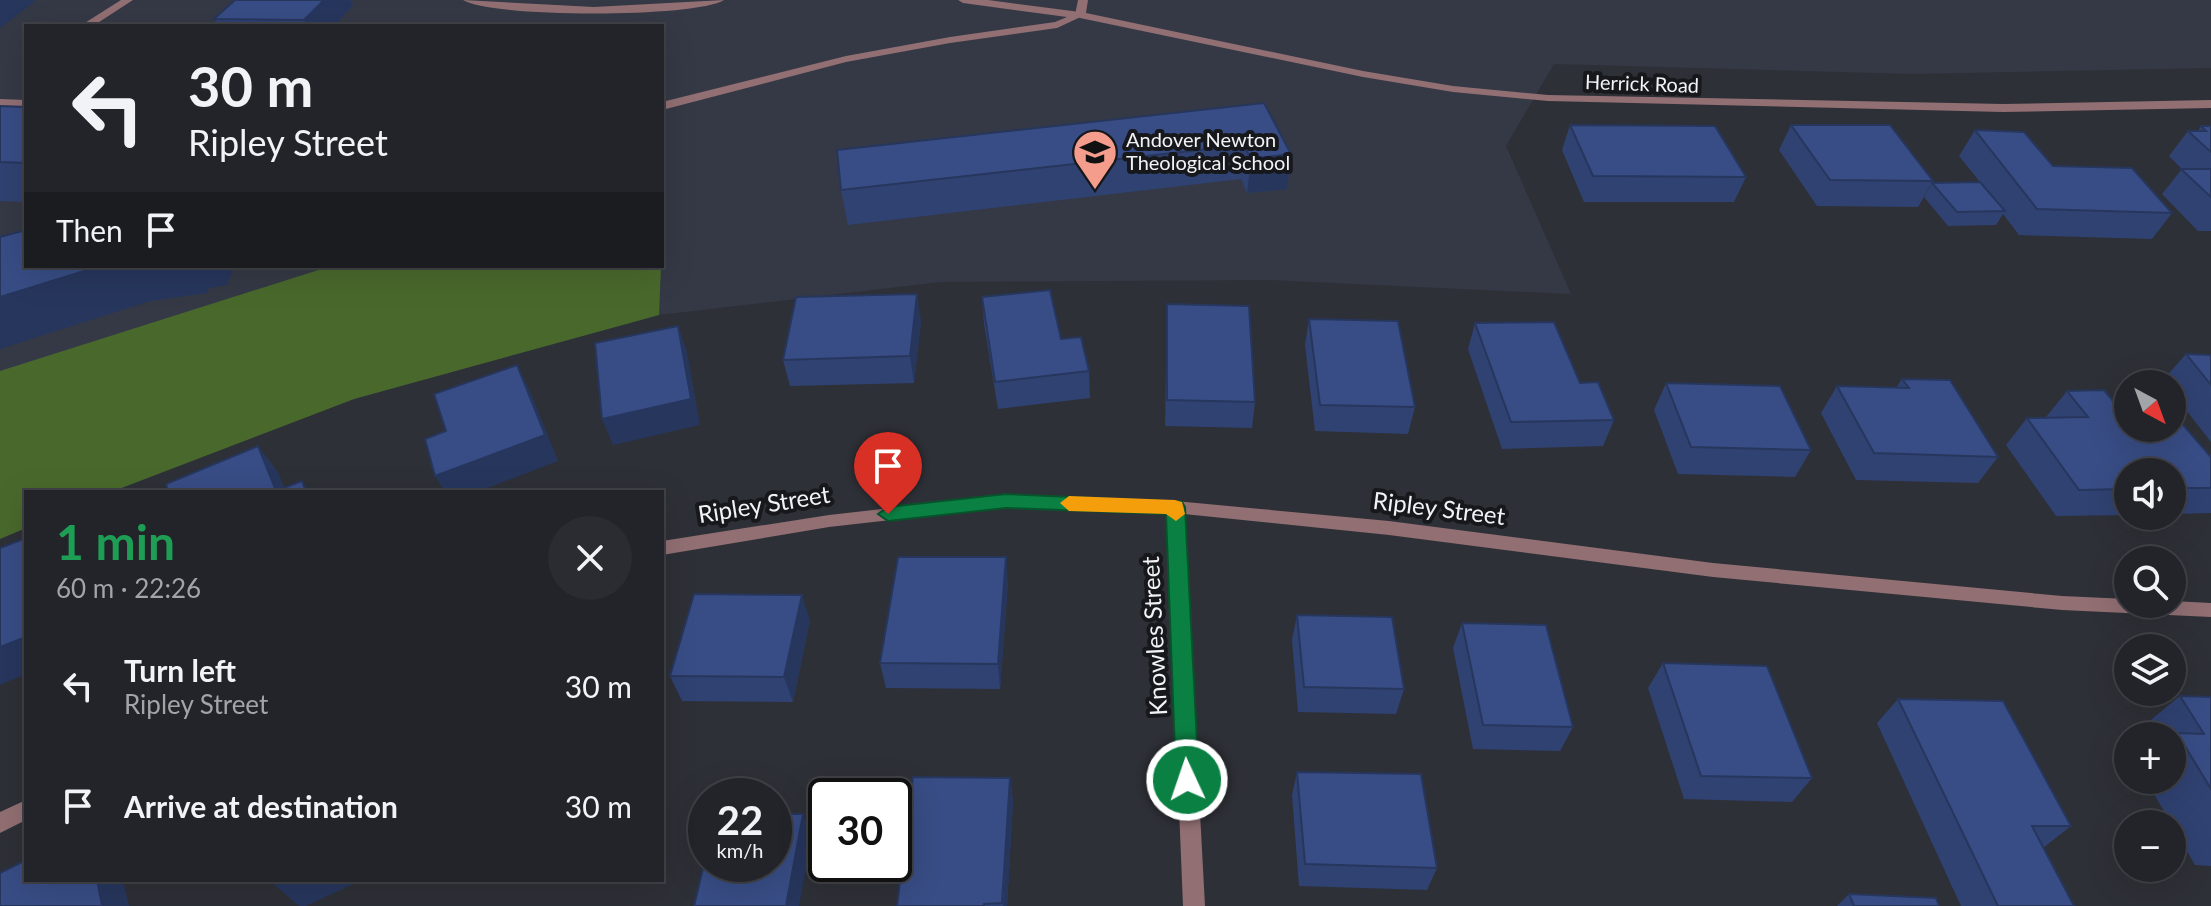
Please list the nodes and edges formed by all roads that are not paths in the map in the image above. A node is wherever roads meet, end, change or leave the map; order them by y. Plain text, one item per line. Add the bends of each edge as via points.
1 (128, 0) edge
2 (468, 0) edge
3 (719, 0) edge
4 (963, 0) edge
5 (1083, 0) edge
6 (1080, 15) junction
7 (88, 24) edge
8 (0, 103) edge
9 (24, 104) edge
10 (667, 104) edge
11 (2211, 104) edge
12 (1175, 507) junction
13 (664, 548) edge
14 (2211, 610) edge
15 (24, 810) edge
16 (0, 823) edge
17 (1194, 906) edge

1 - 7 street
2 - 3 street via 587,12
4 - 6 street, Herrick Road
5 - 6 street
6 - 10 street via 1057,25 846,59
6 - 11 street, Herrick Road via 1363,74 1548,98 2003,108
8 - 9 street
12 - 13 street, Ripley Street via 1006,501 829,521
12 - 14 street, Ripley Street via 1389,528 1713,570 2062,603
12 - 17 street, Knowles Street
15 - 16 street

